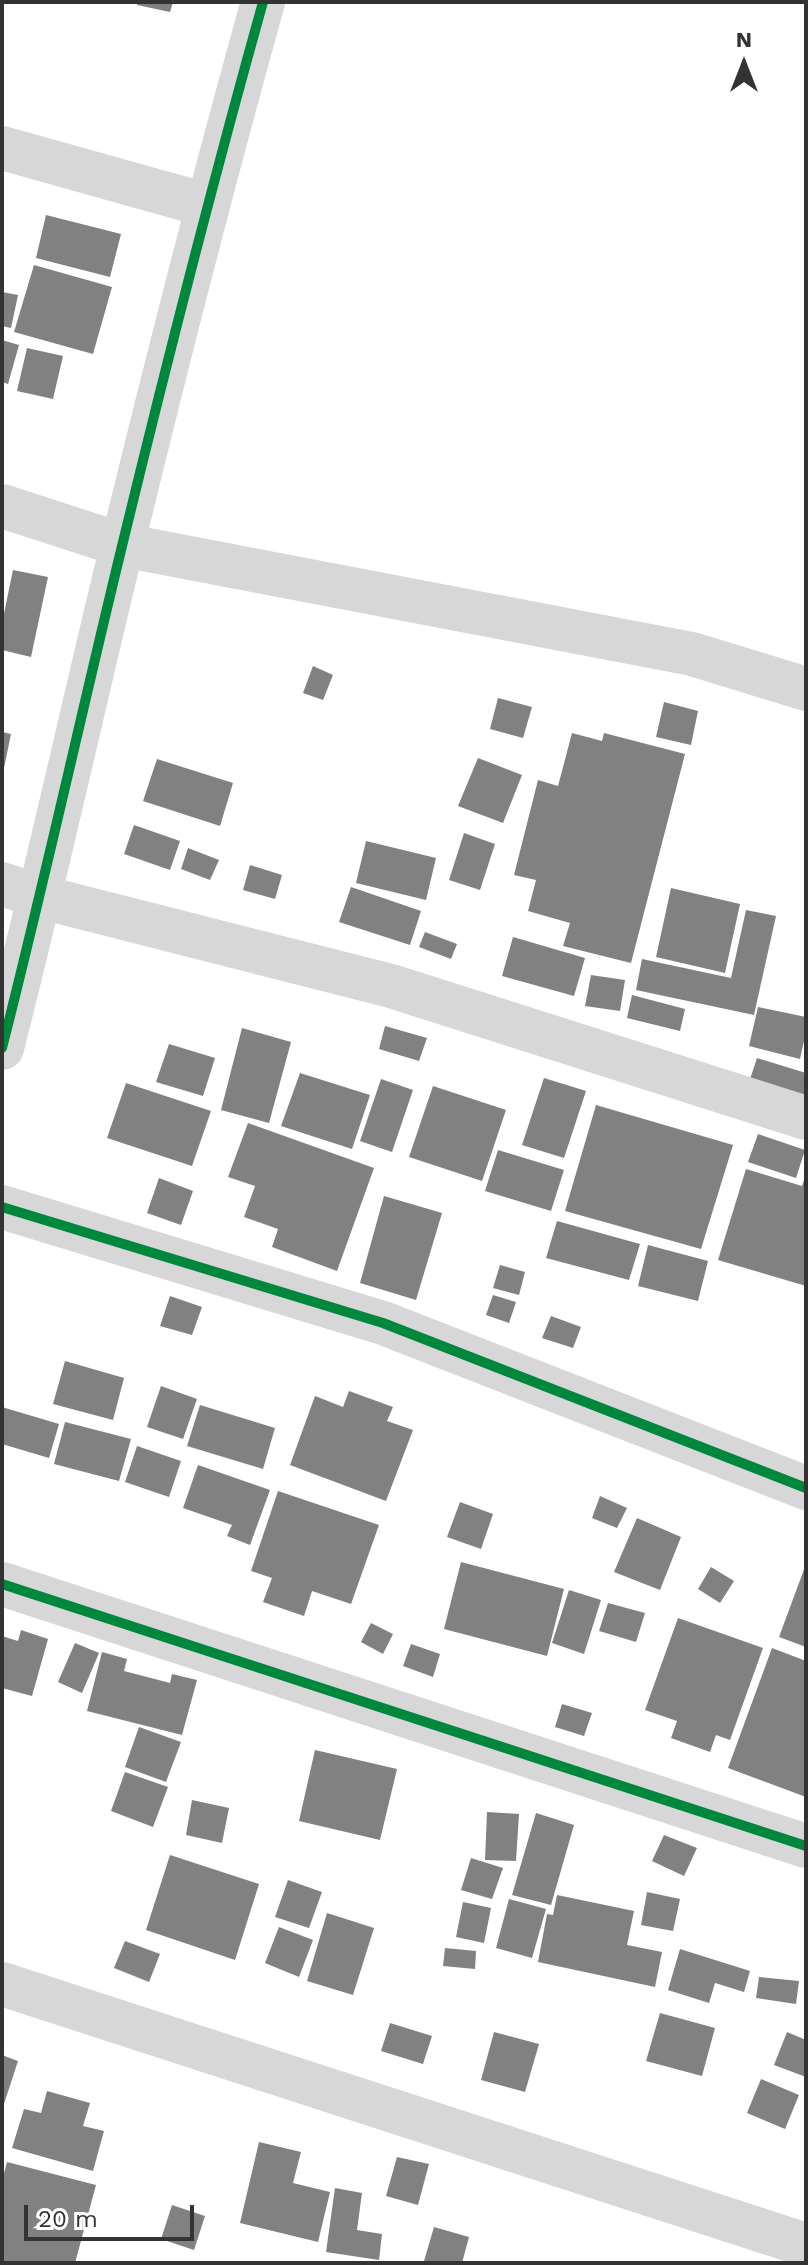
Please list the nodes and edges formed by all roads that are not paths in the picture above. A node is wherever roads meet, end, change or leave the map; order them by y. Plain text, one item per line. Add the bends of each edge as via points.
1 (263, 2) edge
2 (2, 148) edge
3 (206, 205) junction
4 (2, 506) edge
5 (122, 545) junction
6 (806, 689) edge
7 (21, 890) edge
8 (2, 1048) edge
9 (806, 1118) edge
10 (2, 1207) edge
11 (806, 1488) edge
12 (2, 1584) edge
13 (806, 1846) edge
14 (2, 1984) edge
15 (806, 2245) edge

1 - 3 street
2 - 3 street
3 - 5 street
4 - 5 street
5 - 6 street via 692,654
5 - 7 street
7 - 8 street
7 - 9 street via 391,986
10 - 11 street via 383,1323
12 - 13 street
14 - 15 street

